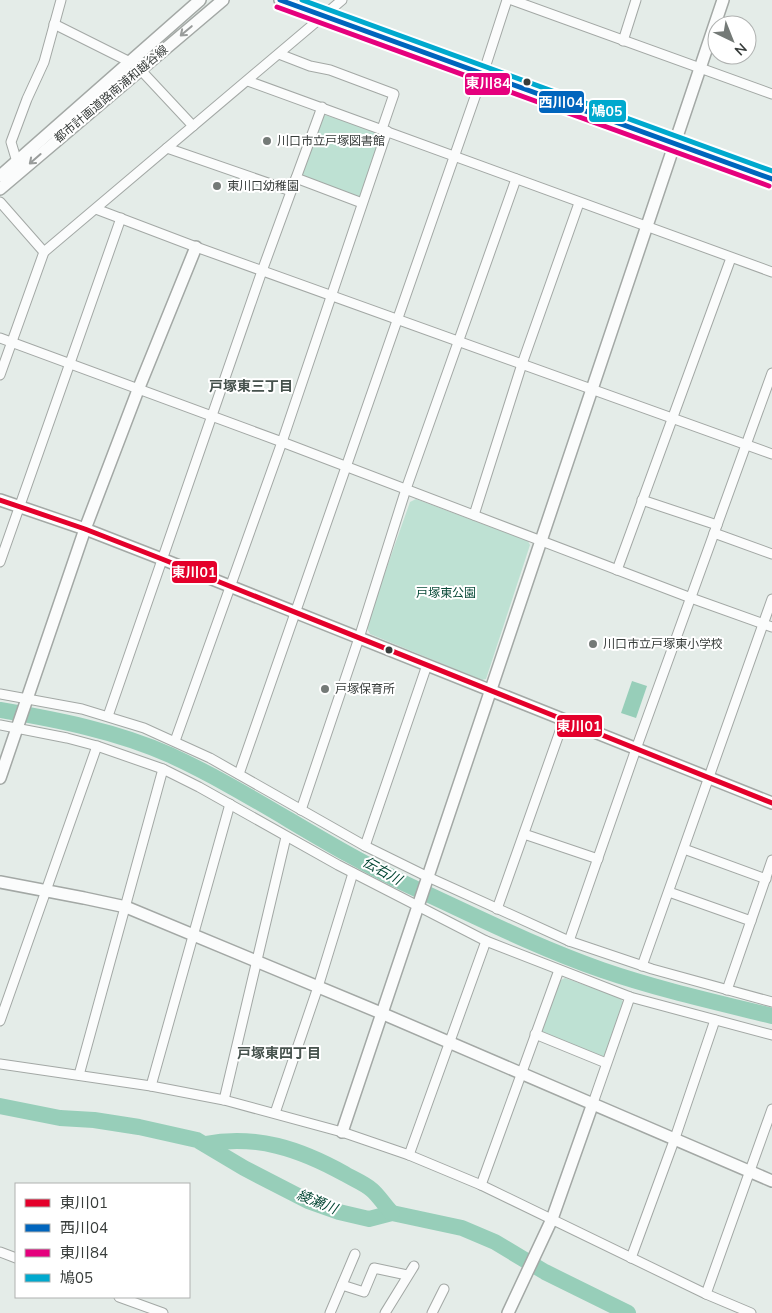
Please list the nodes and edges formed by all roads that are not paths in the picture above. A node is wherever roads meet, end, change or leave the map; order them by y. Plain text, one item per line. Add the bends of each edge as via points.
1 (61, 0) edge
2 (200, 0) edge
3 (223, 0) edge
4 (280, 0) edge
5 (342, 0) edge
6 (507, 0) edge
7 (512, 0) edge
8 (636, 0) edge
9 (723, 0) edge
10 (323, 16) junction
11 (54, 24) junction
12 (623, 42) junction
13 (279, 54) junction
14 (129, 62) junction
15 (140, 69) junction
16 (700, 69) junction
17 (483, 74) junction
18 (248, 81) junction
19 (772, 94) edge
20 (322, 107) junction
21 (193, 126) junction
22 (384, 130) junction
23 (675, 144) junction
24 (167, 148) junction
25 (454, 156) junction
26 (17, 162) junction
27 (0, 176) edge
28 (296, 178) junction
29 (516, 179) junction
30 (772, 179) edge
31 (0, 189) edge
32 (291, 191) junction
33 (0, 202) edge
34 (362, 203) junction
35 (579, 203) junction
36 (96, 208) junction
37 (121, 218) junction
38 (646, 227) junction
39 (196, 247) junction
40 (44, 252) junction
41 (731, 258) junction
42 (262, 271) junction
43 (772, 272) edge
44 (330, 295) junction
45 (396, 319) junction
46 (0, 338) edge
47 (12, 342) junction
48 (459, 342) junction
49 (70, 364) junction
50 (522, 364) junction
51 (772, 372) edge
52 (0, 375) edge
53 (138, 390) junction
54 (592, 390) junction
55 (211, 416) junction
56 (672, 418) junction
57 (282, 442) junction
58 (746, 445) junction
59 (772, 454) edge
60 (346, 466) junction
61 (406, 489) junction
62 (0, 500) edge
63 (642, 500) junction
64 (20, 506) junction
65 (474, 515) junction
66 (85, 529) junction
67 (716, 529) junction
68 (541, 541) junction
69 (772, 554) edge
70 (162, 559) junction
71 (0, 562) edge
72 (617, 570) junction
73 (229, 586) junction
74 (691, 598) junction
75 (772, 599) edge
76 (296, 613) junction
77 (768, 626) edge
78 (359, 638) junction
79 (427, 665) junction
80 (490, 690) junction
81 (0, 694) edge
82 (26, 702) junction
83 (108, 716) junction
84 (564, 720) junction
85 (0, 725) edge
86 (18, 725) junction
87 (175, 741) junction
88 (97, 746) junction
89 (636, 749) junction
90 (163, 769) junction
91 (239, 774) junction
92 (0, 778) edge
93 (708, 778) junction
94 (230, 804) junction
95 (772, 804) edge
96 (301, 810) junction
97 (524, 834) junction
98 (286, 837) junction
99 (365, 846) junction
100 (684, 849) junction
101 (598, 859) junction
102 (772, 860) edge
103 (353, 872) junction
104 (766, 879) junction
105 (427, 880) junction
106 (0, 882) edge
107 (46, 890) junction
108 (669, 892) junction
109 (419, 903) junction
110 (126, 907) junction
111 (497, 909) junction
112 (751, 921) junction
113 (193, 934) junction
114 (486, 941) junction
115 (569, 941) junction
116 (257, 961) junction
117 (642, 966) junction
118 (559, 970) junction
119 (318, 987) junction
120 (727, 990) junction
121 (630, 997) junction
122 (772, 1002) edge
123 (381, 1013) junction
124 (715, 1020) junction
125 (0, 1021) edge
126 (535, 1034) junction
127 (772, 1035) edge
128 (449, 1042) junction
129 (606, 1063) junction
130 (0, 1064) edge
131 (520, 1073) junction
132 (79, 1075) junction
133 (152, 1086) junction
134 (224, 1100) junction
135 (593, 1103) junction
136 (772, 1109) edge
137 (275, 1113) junction
138 (342, 1132) junction
139 (675, 1138) junction
140 (409, 1155) junction
141 (749, 1170) junction
142 (772, 1181) edge
143 (481, 1185) junction
144 (550, 1223) junction
145 (0, 1252) edge
146 (355, 1254) dead end
147 (15, 1258) edge
148 (631, 1258) junction
149 (414, 1266) dead end
150 (407, 1275) junction
151 (342, 1285) junction
152 (444, 1289) dead end
153 (706, 1294) junction
154 (123, 1298) edge
155 (389, 1312) edge
156 (163, 1313) edge
157 (330, 1313) edge
158 (432, 1313) edge
159 (508, 1313) edge
160 (751, 1313) edge

1 - 11 street
2 - 14 street, 都市計画道路南浦和越谷線
3 -> 15 street, 都市計画道路南浦和越谷線
4 - 10 street
5 - 10 street
6 - 17 street
7 - 12 street
8 - 12 street
9 - 16 street
10 - 13 street
10 - 17 street
11 - 14 street
11 - 26 street via 44,62 11,142
12 - 16 street
13 - 18 street
13 - 22 street via 394,94
14 - 15 street
14 - 26 street, 都市計画道路南浦和越谷線
15 - 21 street
15 -> 31 street, 都市計画道路南浦和越谷線
16 - 19 street
16 - 23 street
17 - 23 street
17 - 25 street
18 - 20 street
18 - 21 street
20 - 22 street
20 - 28 street
21 - 24 street
22 - 25 street
22 - 34 street
23 - 30 street
23 - 38 street
24 - 32 street
24 - 36 street
25 - 29 street
25 - 45 street
26 - 27 street, 都市計画道路南浦和越谷線
28 - 32 street
28 - 34 street
29 - 35 street
29 - 48 street
32 - 42 street
33 - 40 street
34 - 44 street
35 - 38 street
35 - 50 street
36 - 37 street
36 - 40 street
37 - 39 street
37 - 49 street
38 - 41 street
38 - 54 street
39 - 42 street
39 - 53 street
40 - 47 street
41 - 43 street
41 - 56 street
42 - 44 street
42 - 55 street
44 - 45 street
44 - 57 street
45 - 48 street
45 - 60 street
46 - 47 street
47 - 49 street
47 - 52 street
48 - 50 street
48 - 61 street
49 - 53 street
49 - 64 street
50 - 54 street
50 - 65 street
51 - 58 street
53 - 55 street
53 - 66 street
54 - 56 street
54 - 68 street
55 - 57 street
55 - 70 street
56 - 58 street
56 - 63 street
57 - 60 street
57 - 73 street
58 - 59 street
58 - 67 street
60 - 61 street
60 - 76 street
61 - 65 street
61 - 78 street
62 - 64 street
63 - 67 street
63 - 72 street
64 - 66 street
64 - 71 street
65 - 68 street
66 - 70 street
66 - 82 street
67 - 69 street
67 - 74 street
68 - 72 street
68 - 80 street
70 - 73 street
70 - 83 street
72 - 74 street
73 - 76 street
73 - 87 street
74 - 77 street
74 - 89 street
75 - 77 street
76 - 78 street
76 - 91 street
77 - 93 street
78 - 79 street
78 - 96 street
79 - 80 street
79 - 99 street
80 - 84 street
80 - 105 street
81 - 82 street
82 - 83 street
82 - 86 street
83 - 87 street
84 - 89 street
84 - 97 street
85 - 86 street
86 - 88 street
86 - 92 street
87 - 91 street
88 - 90 street
88 - 107 street
89 - 93 street
89 - 101 street
90 - 94 street
90 - 110 street
91 - 96 street
93 - 95 street
93 - 100 street
94 - 98 street
94 - 113 street
96 - 99 street
97 - 101 street
97 - 111 street
98 - 103 street
98 - 116 street
99 - 105 street
100 - 104 street
100 - 108 street
101 - 115 street
102 - 104 street
103 - 109 street
103 - 119 street
104 - 112 street
105 - 109 street
105 - 111 street
106 - 107 street
107 - 110 street
107 - 125 street
108 - 112 street
108 - 117 street
109 - 114 street
109 - 123 street
110 - 113 street
110 - 132 street
111 - 115 street
112 - 120 street
113 - 116 street
113 - 133 street
114 - 118 street
114 - 128 street
115 - 117 street
116 - 119 street
116 - 134 street
117 - 120 street
118 - 121 street
118 - 126 street
119 - 123 street
119 - 137 street
120 - 122 street
121 - 124 street
121 - 129 street
123 - 128 street
123 - 138 street
124 - 127 street
124 - 139 street
126 - 129 street
126 - 131 street
128 - 131 street
128 - 140 street
129 - 135 street
130 - 132 street
131 - 135 street
131 - 143 street
132 - 133 street
133 - 134 street
134 - 137 street
135 - 139 street
135 - 144 street
136 - 141 street
137 - 138 street
138 - 140 street
139 - 141 street
139 - 148 street
140 - 143 street
141 - 142 street
141 - 153 street
143 - 144 street
144 - 148 street
144 - 159 street
145 - 147 street
146 - 151 street
148 - 153 street
149 - 150 street
150 - 151 street via 374,1268 364,1292
150 - 155 street
151 - 157 street
152 - 158 street
153 - 160 street
154 - 156 street

